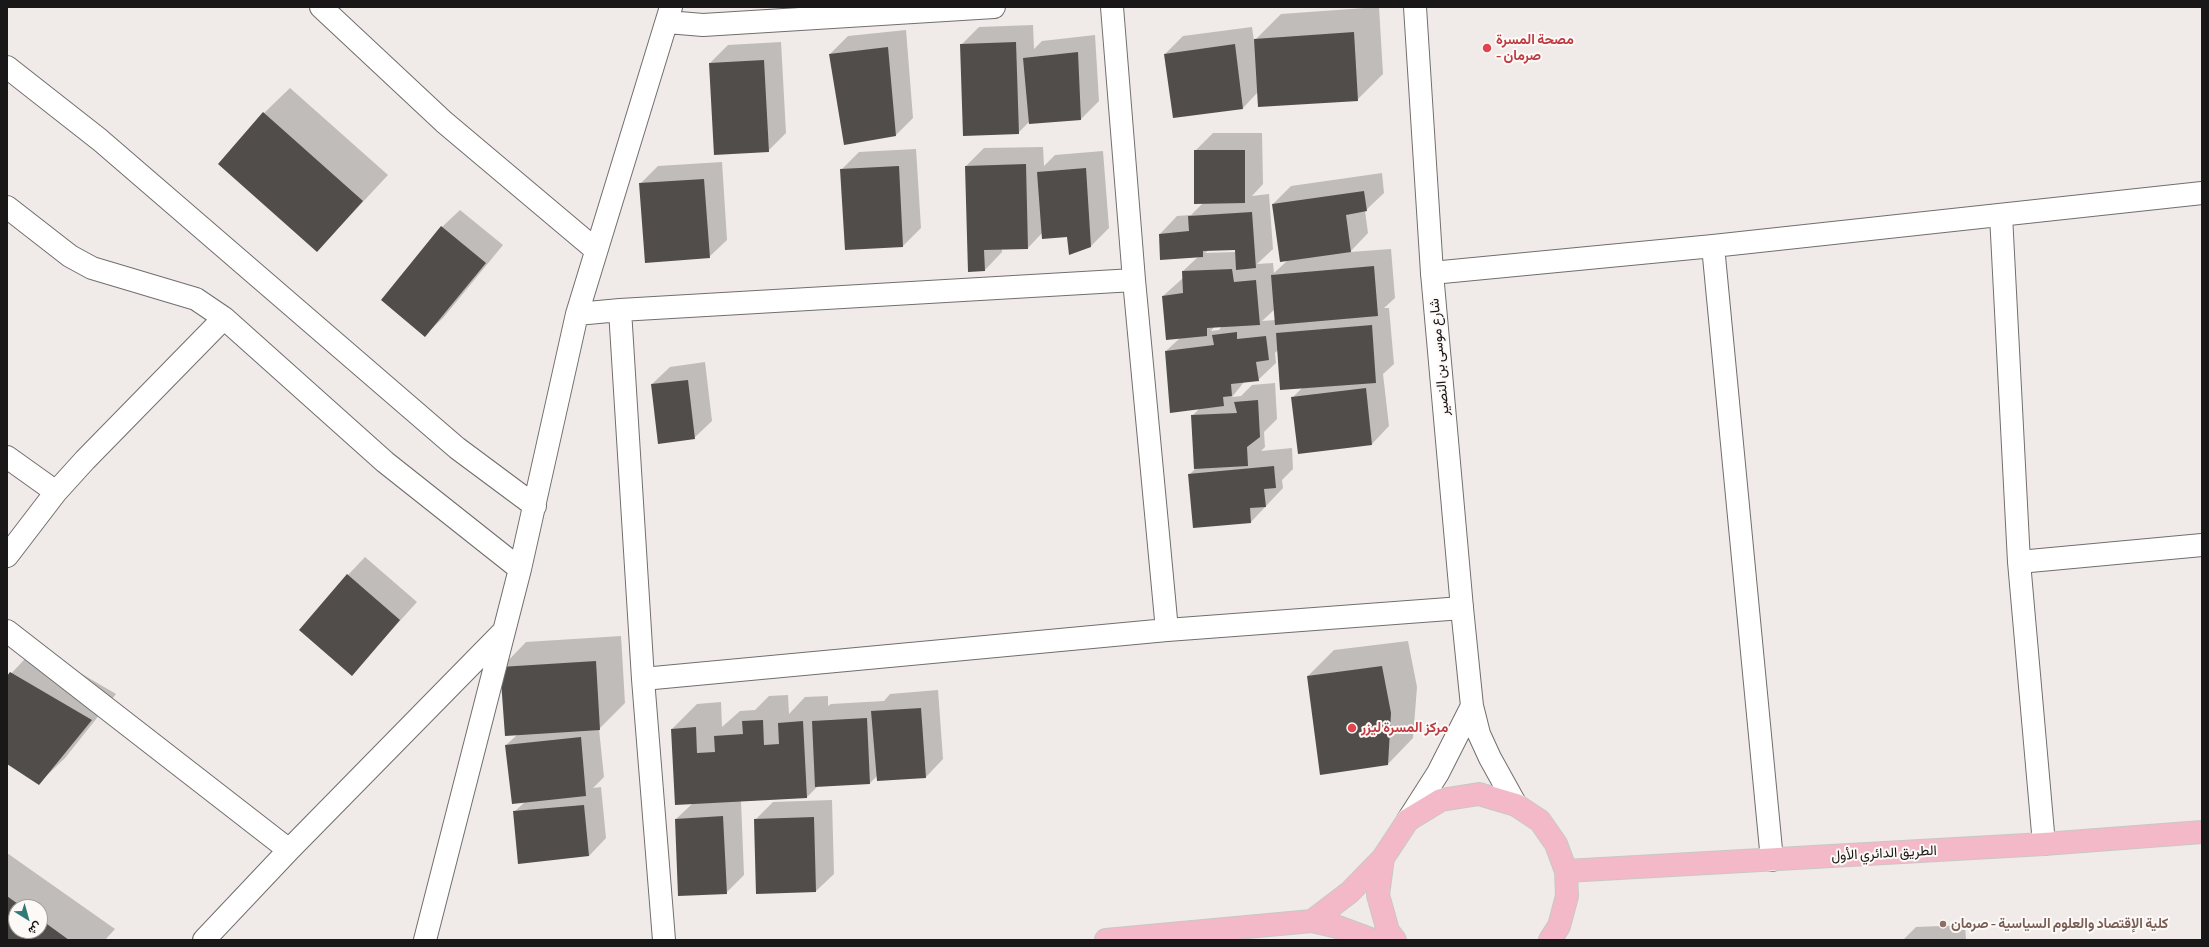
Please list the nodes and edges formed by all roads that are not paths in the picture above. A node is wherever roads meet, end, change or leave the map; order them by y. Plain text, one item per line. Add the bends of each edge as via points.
1 (321, 7) edge
2 (994, 7) edge
3 (1112, 7) edge
4 (1415, 7) edge
5 (669, 15) edge
6 (7, 67) edge
7 (2202, 193) edge
8 (7, 207) edge
9 (2000, 215) junction
10 (1713, 246) junction
11 (596, 250) junction
12 (1432, 273) junction
13 (1134, 280) junction
14 (620, 310) junction
15 (577, 314) junction
16 (224, 318) junction
17 (7, 457) edge
18 (56, 492) junction
19 (535, 506) junction
20 (2202, 545) edge
21 (7, 556) edge
22 (2019, 562) junction
23 (520, 569) junction
24 (1462, 608) junction
25 (505, 630) junction
26 (1168, 630) junction
27 (7, 631) edge
28 (643, 679) junction
29 (1472, 706) junction
30 (1516, 804) junction
31 (1408, 820) junction
32 (2202, 832) edge
33 (2044, 844) junction
34 (289, 850) junction
35 (1383, 858) junction
36 (1772, 860) junction
37 (1566, 871) junction
38 (1312, 921) junction
39 (204, 940) edge
40 (425, 940) edge
41 (664, 940) edge
42 (1106, 940) edge
43 (1373, 940) edge
44 (1395, 940) edge
45 (1550, 940) edge

1 - 11 street via 444,122
2 - 5 street via 703,25
3 - 13 street
4 - 12 street, شارع موسى بن النصير
5 - 11 street
6 - 19 street via 100,140 457,448
7 - 9 street
8 - 16 street via 70,256 92,268 196,299
9 - 10 street
9 - 22 street
10 - 12 street
10 - 36 street
11 - 15 street
12 - 24 street, شارع موسى بن النصير
13 - 14 street
13 - 26 street
14 - 15 street
14 - 28 street
15 - 19 street
16 - 18 street
16 - 23 street via 385,462
17 - 18 street
18 - 21 street
19 - 23 street
20 - 22 street
22 - 33 street
23 - 25 street
24 - 26 street
24 - 29 street, شارع موسى بن النصير
25 - 34 street
25 - 40 street
26 - 28 street
27 - 34 street
28 - 41 street
29 - 30 street, شارع موسى بن النصير via 1479,734
29 - 31 street via 1438,773
30 - 31 main road via 1479,794 1464,796 1441,800
30 - 37 main road via 1544,827 1556,844
31 - 35 main road
32 - 33 main road, الطريق الدائري الأول
33 - 36 main road, الطريق الدائري الأول
34 - 39 street
35 - 38 main road via 1350,892
35 - 44 main road via 1378,895 1388,931
36 - 37 main road, الطريق الدائري الأول
37 - 45 main road via 1567,896 1560,926
38 - 42 main road
38 - 43 main road via 1338,927

